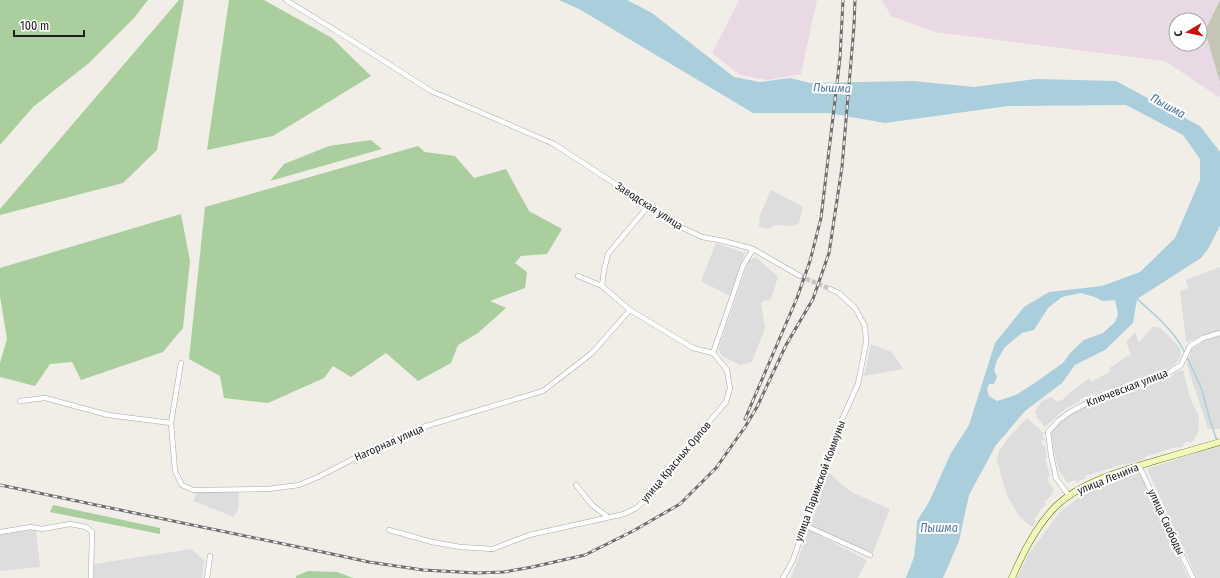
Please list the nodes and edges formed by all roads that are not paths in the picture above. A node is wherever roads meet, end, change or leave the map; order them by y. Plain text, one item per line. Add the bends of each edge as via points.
1 (286, 0) edge
2 (649, 206) junction
3 (752, 249) junction
4 (578, 276) dead end
5 (800, 276) tunnel mouth
6 (602, 286) junction
7 (830, 289) tunnel mouth
8 (630, 310) junction
9 (1220, 333) edge
10 (713, 353) junction
11 (181, 363) dead end
12 (20, 401) dead end
13 (171, 423) junction
14 (1220, 442) edge
15 (1139, 466) junction
16 (576, 484) dead end
17 (1070, 496) junction
18 (608, 517) junction
19 (804, 525) junction
20 (389, 530) dead end
21 (0, 532) edge
22 (870, 555) dead end
23 (210, 556) dead end
24 (90, 578) edge
25 (207, 578) edge
26 (783, 578) edge
27 (1012, 578) edge
28 (1193, 578) edge

1 - 2 street, Заводская улица via 431,91 554,144
2 - 3 street, Заводская улица via 702,237
2 - 6 street via 608,254
3 - 5 street, Заводская улица
3 - 10 street via 743,266
4 - 6 street
6 - 8 street
7 - 19 street, улица Парижской Коммуны via 839,293 855,308 865,326 866,343 858,384 839,426
8 - 10 street via 693,348
8 - 13 street, Нагорная улица via 592,353 543,391 423,428 299,485 268,489 193,490 182,485 175,471
9 - 17 street, Ключевская улица via 1203,338 1190,346 1181,365 1170,372 1097,398 1058,421 1048,432 1051,455 1056,478
10 - 18 street, улица Красных Орлов via 727,370 730,388 726,402 648,498 624,514
11 - 13 street, Нагорная улица
12 - 13 street via 45,398 108,416
14 - 15 main road, улица Ленина
15 - 17 main road, улица Ленина via 1096,482
15 - 28 street, улица Свободы
16 - 18 street via 592,505
17 - 27 main road, улица Ленина via 1056,506 1042,523 1025,548
18 - 20 street, улица Красных Орлов via 529,535 493,549 432,542
19 - 22 street
19 - 26 street, улица Парижской Коммуны via 793,560
21 - 24 street via 70,524 86,526 92,532
23 - 25 street

